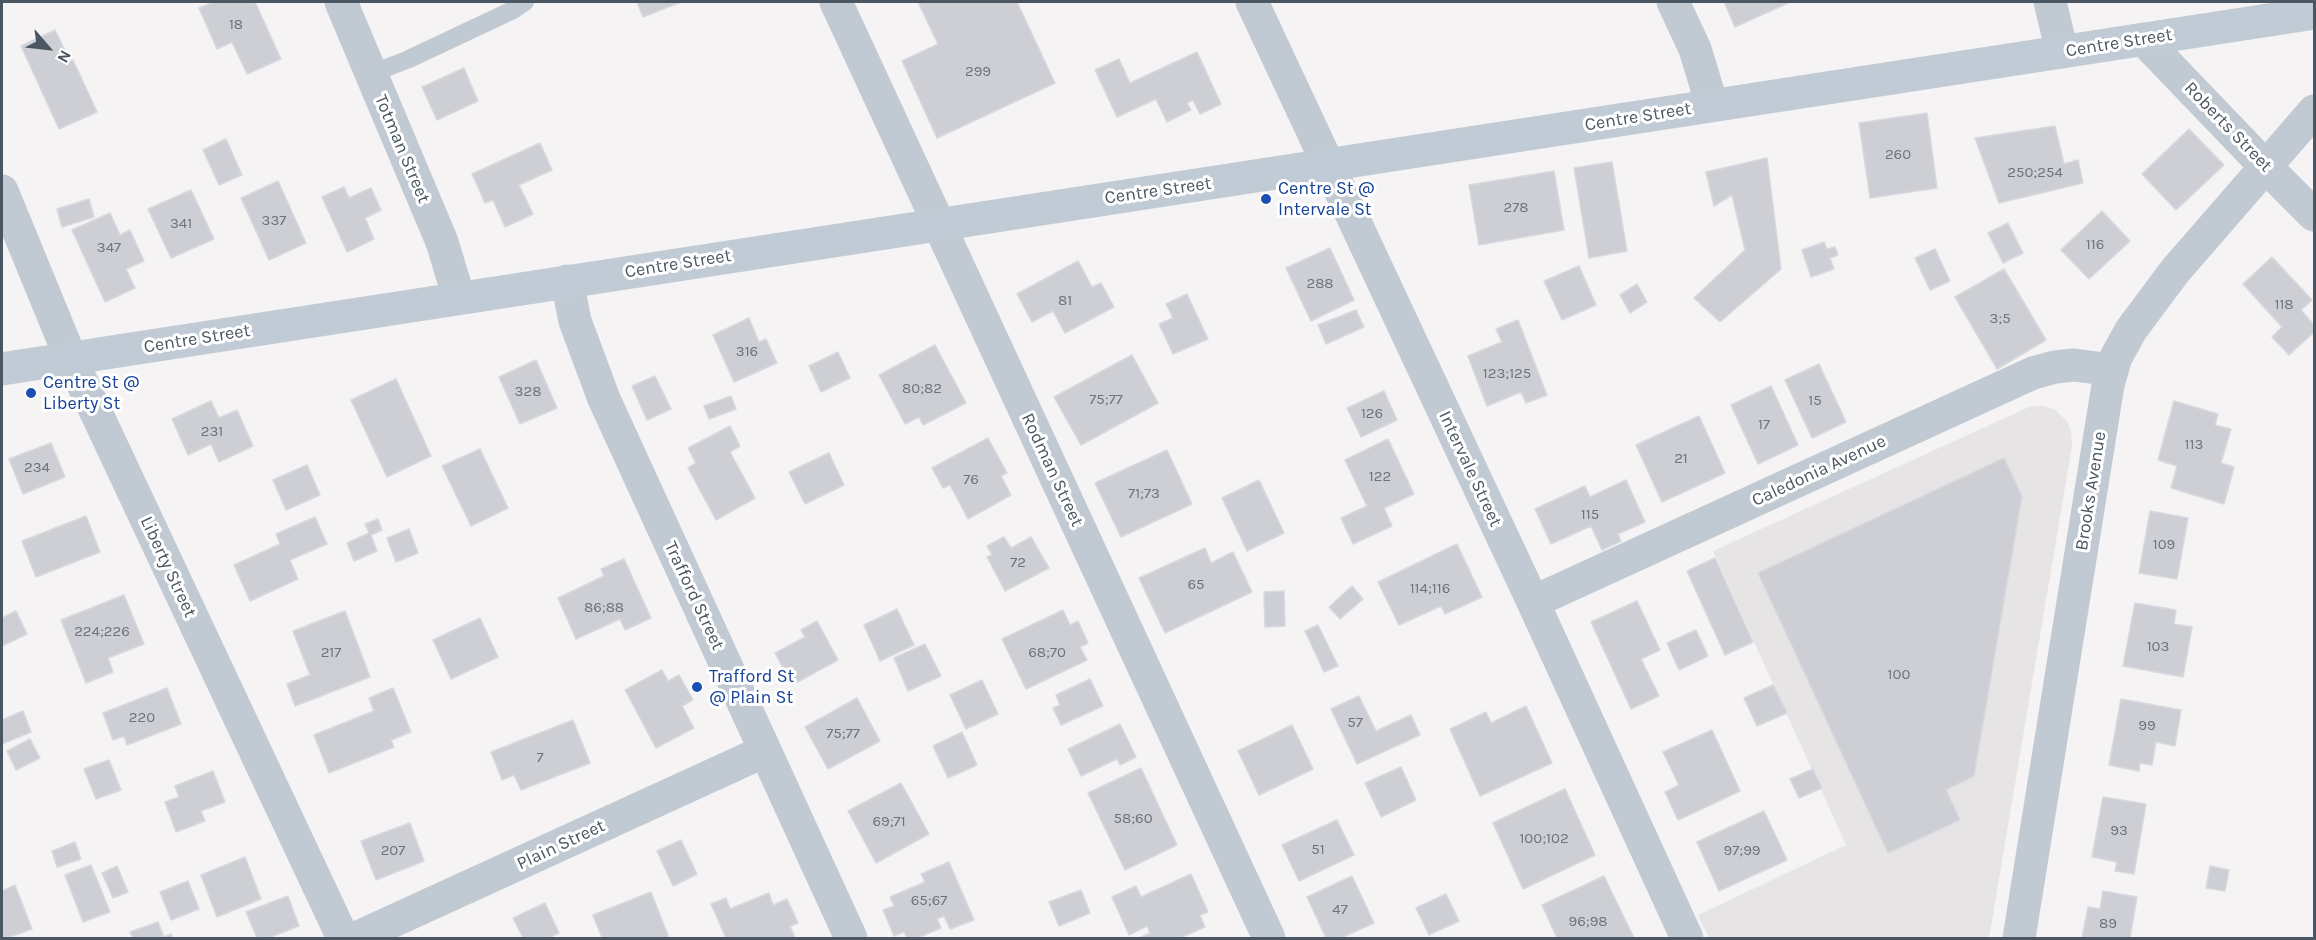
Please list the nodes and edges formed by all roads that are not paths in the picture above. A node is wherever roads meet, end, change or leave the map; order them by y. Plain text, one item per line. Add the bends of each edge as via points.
1 (341, 2) edge
2 (525, 2) edge
3 (836, 2) edge
4 (1252, 2) edge
5 (1673, 2) edge
6 (2050, 2) edge
7 (2314, 13) edge
8 (2143, 39) junction
9 (2062, 52) junction
10 (371, 74) junction
11 (1712, 105) junction
12 (2314, 111) edge
13 (1328, 166) junction
14 (2265, 166) junction
15 (2, 191) edge
16 (2314, 215) edge
17 (939, 223) junction
18 (567, 281) junction
19 (459, 298) junction
20 (71, 359) junction
21 (2, 369) edge
22 (2112, 370) junction
23 (1533, 602) junction
24 (765, 751) junction
25 (343, 939) edge
26 (356, 939) edge
27 (851, 939) edge
28 (1269, 939) edge
29 (1687, 939) edge
30 (2019, 939) edge

1 - 10 street, Totman Street
2 - 10 lane
3 - 17 street, Rodman Street
4 - 13 street, Intervale Street
5 - 11 street via 1695,49
6 - 9 street
7 - 8 main road, Centre Street
8 - 9 main road, Centre Street
8 - 14 street, Roberts Street
9 - 11 main road, Centre Street
10 - 19 street, Totman Street via 442,242
11 - 13 main road, Centre Street
12 - 14 street, Brooks Avenue
13 - 17 main road, Centre Street
13 - 23 street, Intervale Street
14 - 16 street, Roberts Street
14 - 22 street, Brooks Avenue via 2157,294 2121,344
15 - 20 street, Liberty Street
17 - 18 main road, Centre Street
17 - 28 street, Rodman Street
18 - 19 main road, Centre Street
18 - 24 street, Trafford Street via 575,321 604,399
19 - 20 main road, Centre Street
20 - 21 main road, Centre Street
20 - 25 street, Liberty Street
22 - 23 street, Caledonia Avenue via 2074,365 2033,373
22 - 30 street, Brooks Avenue
23 - 29 street, Intervale Street
24 - 26 street, Plain Street
24 - 27 street, Trafford Street

